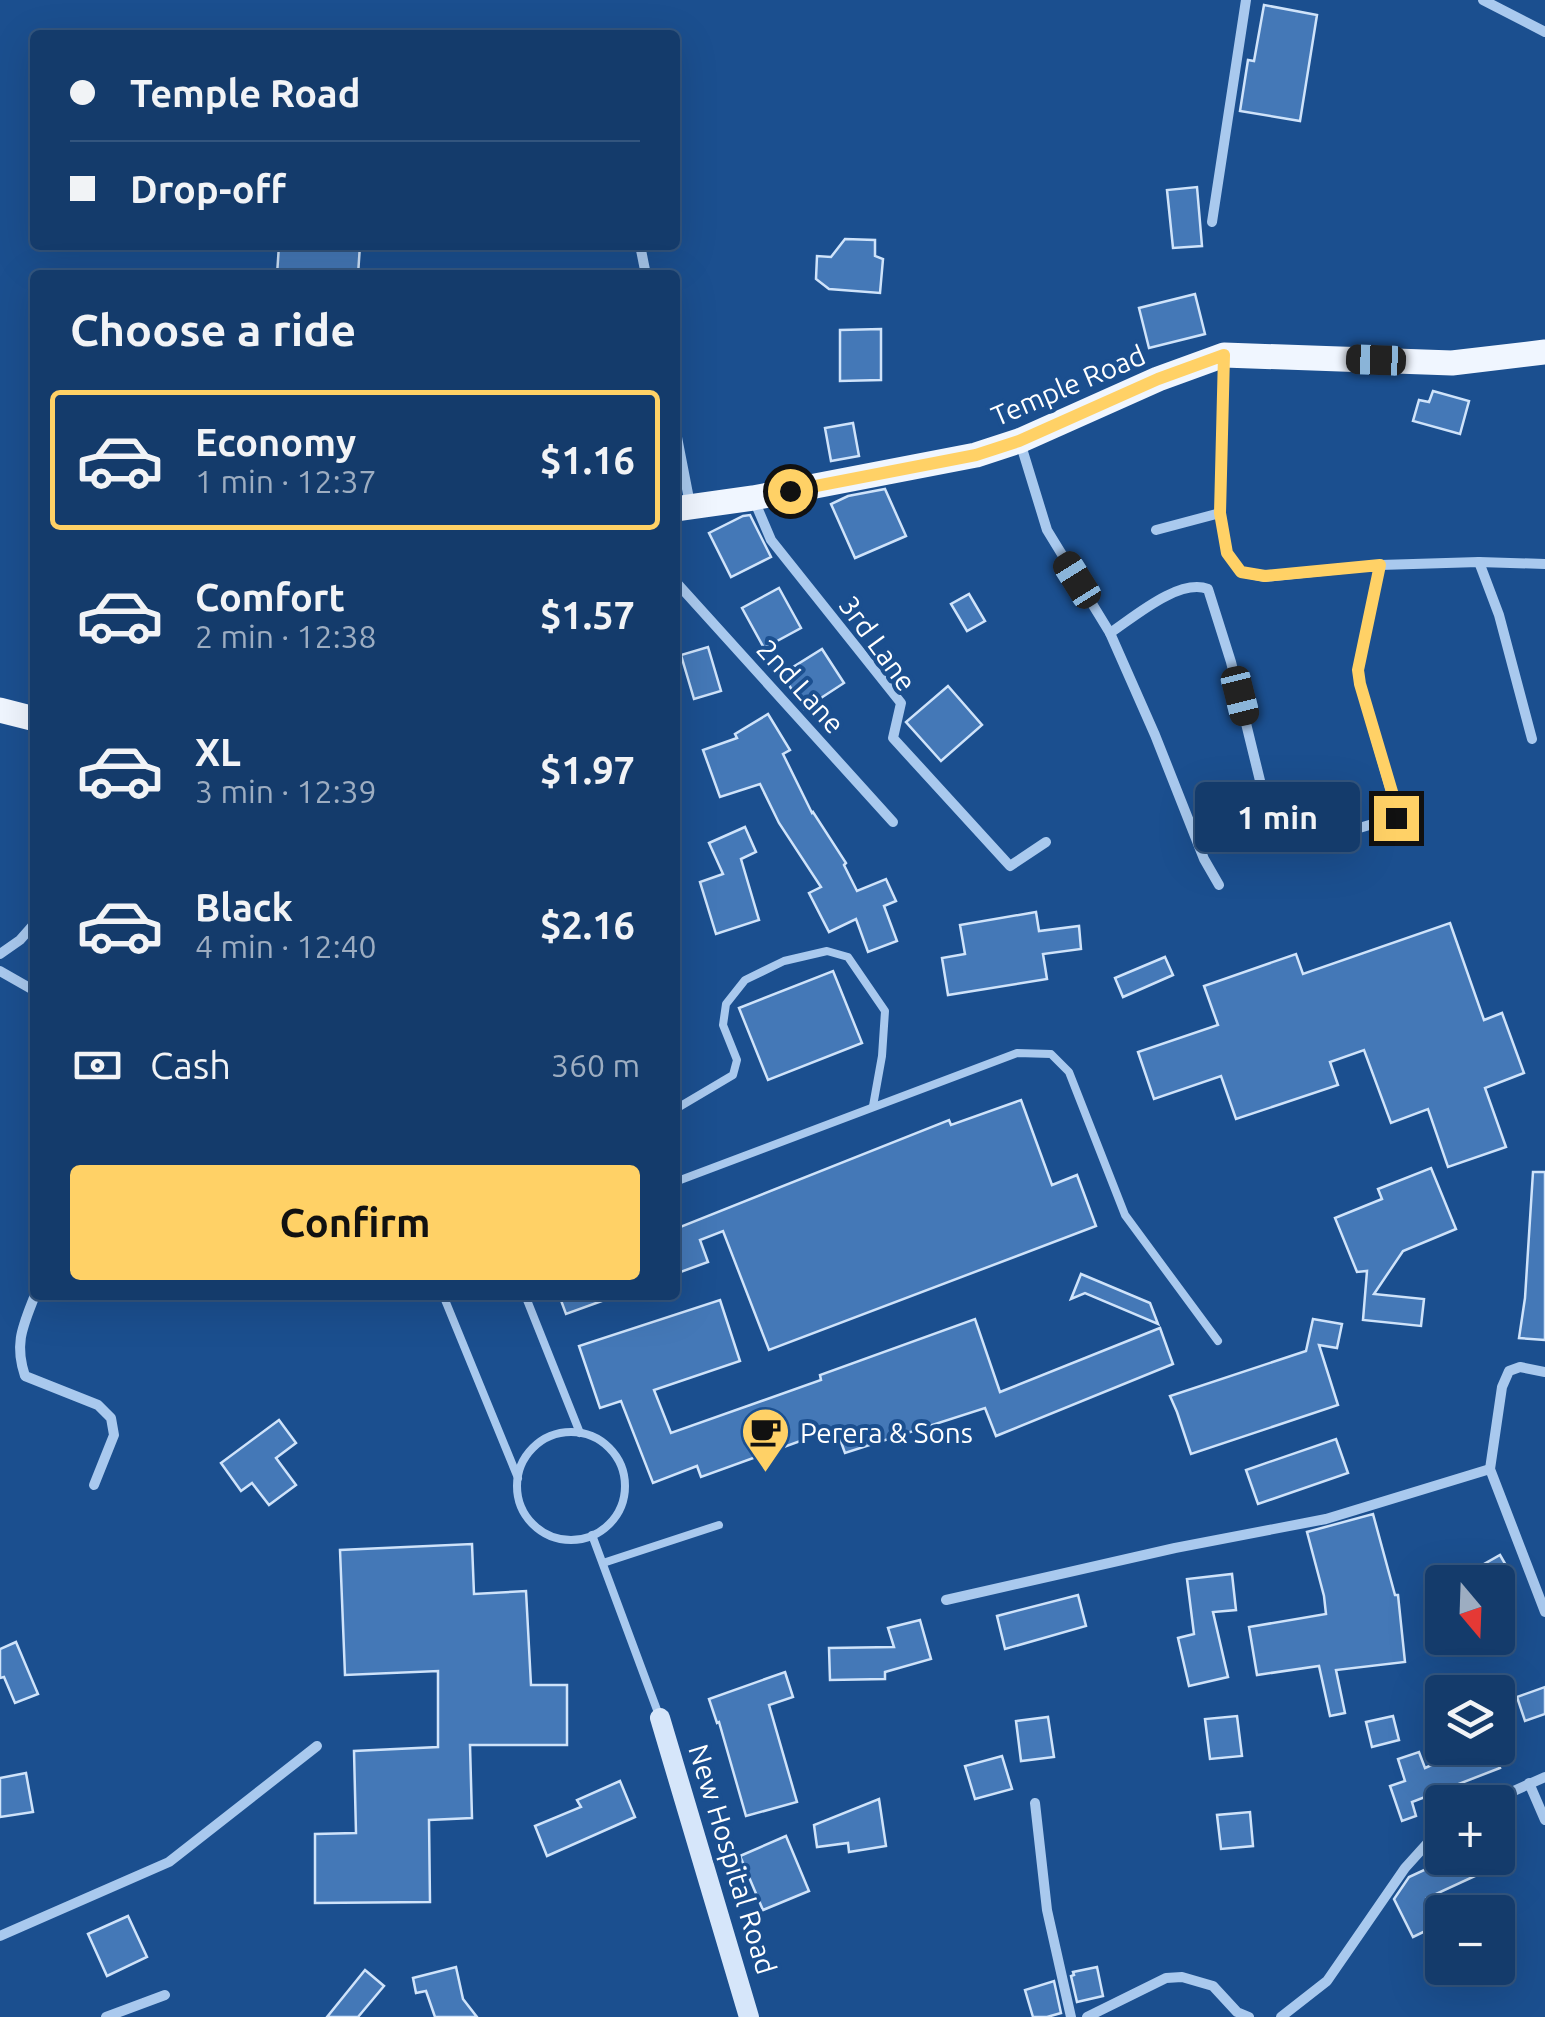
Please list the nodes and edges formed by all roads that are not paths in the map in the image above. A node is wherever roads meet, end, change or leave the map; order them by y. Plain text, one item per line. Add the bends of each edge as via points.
1 (1246, 0) edge
2 (1483, 0) edge
3 (1545, 32) edge
4 (1212, 222) dead end
5 (1545, 352) edge
6 (1224, 355) junction
7 (1019, 441) junction
8 (680, 478) edge
9 (754, 498) junction
10 (683, 508) edge
11 (1220, 513) junction
12 (1156, 530) dead end
13 (1479, 562) junction
14 (1545, 564) edge
15 (1380, 565) junction
16 (680, 587) edge
17 (1110, 632) junction
18 (0, 710) edge
19 (30, 718) edge
20 (1532, 739) dead end
21 (1264, 797) dead end
22 (893, 822) dead end
23 (1346, 832) dead end
24 (1046, 842) dead end
25 (1219, 885) dead end
26 (30, 929) edge
27 (0, 954) edge
28 (0, 971) edge
29 (30, 987) edge
30 (873, 1106) junction
31 (680, 1107) edge
32 (680, 1180) edge
33 (34, 1300) edge
34 (446, 1300) edge
35 (527, 1300) edge
36 (1218, 1341) dead end
37 (1545, 1372) edge
38 (580, 1432) junction
39 (1490, 1469) junction
40 (518, 1478) junction
41 (94, 1485) dead end
42 (719, 1525) dead end
43 (592, 1535) junction
44 (603, 1564) junction
45 (946, 1600) dead end
46 (1545, 1612) edge
47 (660, 1718) joint
48 (316, 1746) dead end
49 (1545, 1777) edge
50 (1528, 1783) junction
51 (1515, 1789) edge
52 (1035, 1803) dead end
53 (1545, 1820) edge
54 (1425, 1845) edge
55 (0, 1936) edge
56 (164, 1996) dead end
57 (106, 2017) edge
58 (749, 2017) edge
59 (1071, 2017) edge
60 (1086, 2017) edge
61 (1249, 2017) edge
62 (1280, 2017) edge

1 - 4 street
2 - 3 street
5 - 6 main road, Temple Road via 1452,363
6 - 7 main road, Temple Road
6 - 11 street
7 - 9 main road, Temple Road
7 - 17 street via 1047,530
8 - 10 street
9 - 10 main road, Temple Road
9 - 24 street, 3rd Lane via 770,540 901,703 893,738 1010,866
11 - 12 street
11 - 15 street via 1227,553 1241,572 1265,576
13 - 14 street
13 - 15 street
13 - 20 street
15 - 23 street via 1358,670 1398,812
16 - 22 street, 2nd Lane
17 - 21 street via 1168,594 1208,589
17 - 25 street
18 - 19 main road
26 - 27 street
28 - 29 street
30 - 31 lane via 884,1011 848,958 828,951 784,961 745,980 726,1004 724,1025 737,1060 733,1075
30 - 32 lane
30 - 36 lane via 1017,1053 1050,1054 1069,1072 1125,1214
33 - 41 street via 18,1356 26,1376 98,1405 111,1418 114,1435
34 - 40 lane
35 - 38 lane
37 - 39 street via 1509,1371
38 - 40 lane via 563,1432 533,1448
38 - 43 lane via 610,1448 625,1479 618,1512
39 - 45 street via 1326,1518
39 - 46 street
40 - 43 lane via 522,1510 532,1523 560,1538
42 - 44 lane
43 - 44 lane
44 - 47 lane
47 - 58 main road, New Hospital Road
48 - 55 street via 169,1862
49 - 50 street
50 - 51 street
50 - 53 street
52 - 59 street via 1047,1910
54 - 62 street via 1327,1981
56 - 57 street
60 - 61 street via 1166,1978 1182,1977 1213,1986

